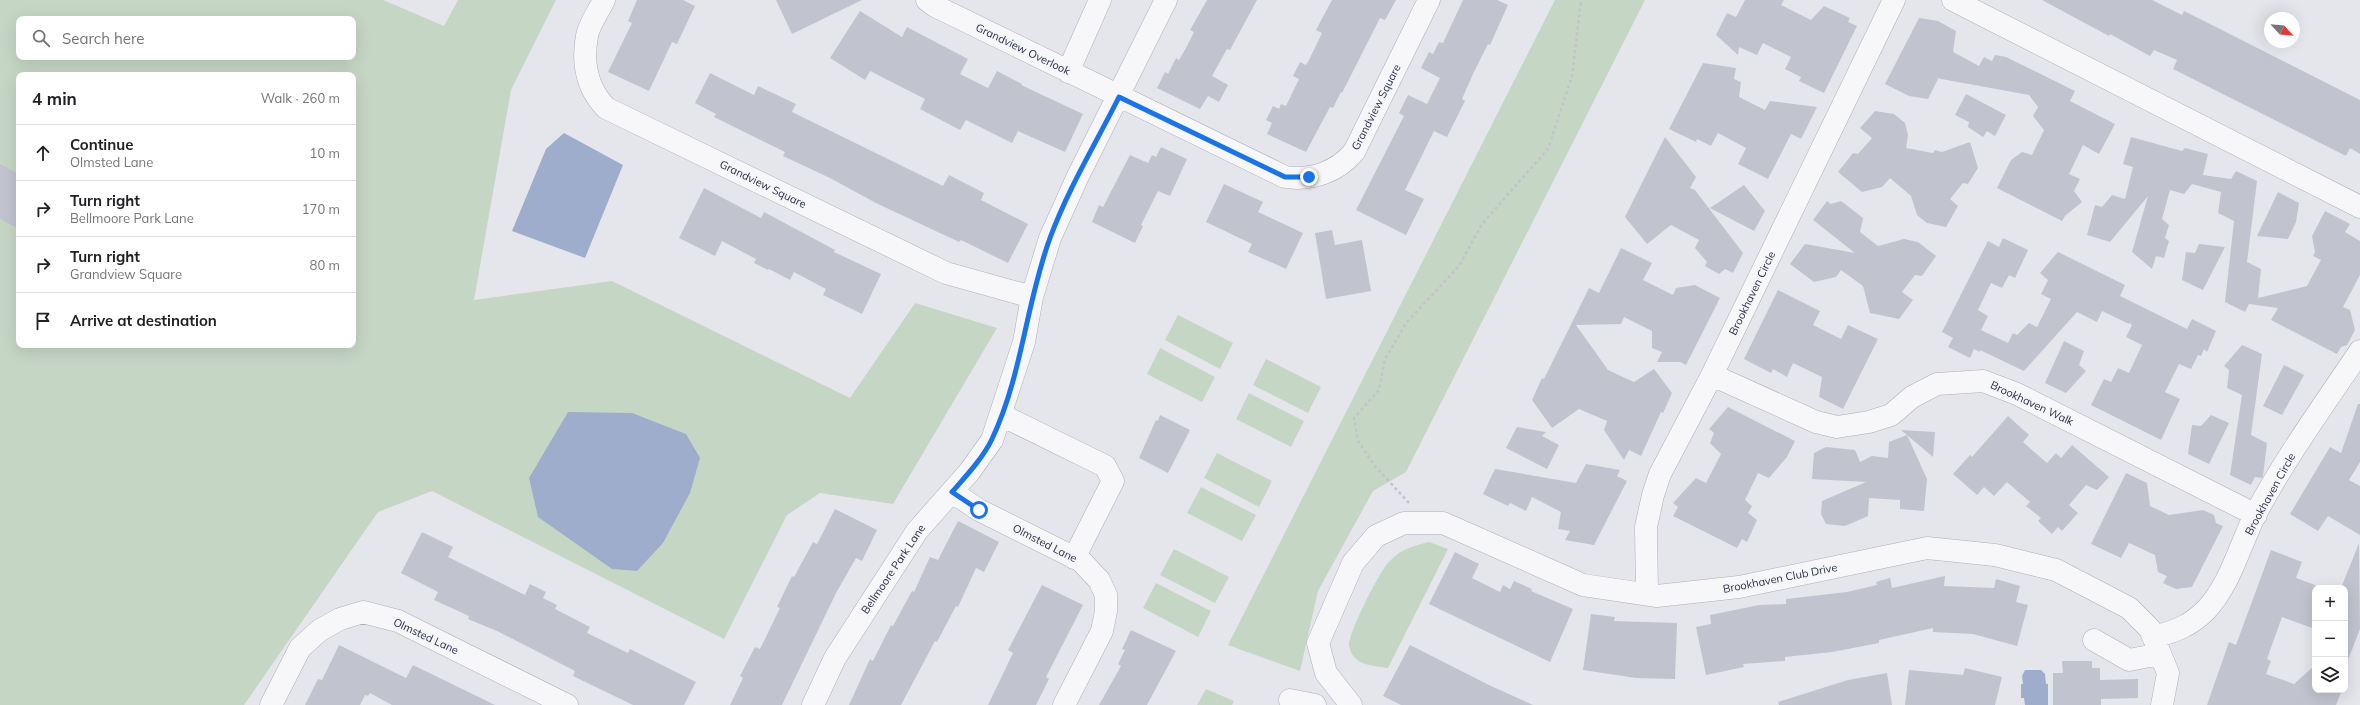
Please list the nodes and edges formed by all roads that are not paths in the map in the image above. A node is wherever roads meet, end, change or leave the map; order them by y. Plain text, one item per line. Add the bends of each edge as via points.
1 (604, 0) edge
2 (927, 0) edge
3 (1100, 0) edge
4 (1166, 0) edge
5 (1429, 0) edge
6 (1894, 0) edge
7 (1953, 0) edge
8 (1068, 72) junction
9 (1119, 97) junction
10 (2360, 207) edge
11 (1032, 297) junction
12 (2360, 351) edge
13 (1712, 375) junction
14 (1001, 415) junction
15 (952, 492) junction
16 (2256, 515) junction
17 (1074, 558) junction
18 (1647, 594) junction
19 (2094, 640) dead end
20 (2157, 645) junction
21 (1346, 698) edge
22 (1290, 700) dead end
23 (271, 705) edge
24 (567, 705) edge
25 (813, 705) edge
26 (1064, 705) edge
27 (1315, 705) edge
28 (1320, 705) edge
29 (2162, 705) edge

1 - 11 street, Grandview Square via 587,35 584,67 596,97 606,108 946,272
2 - 8 street, Grandview Overlook
3 - 8 street
4 - 9 street, Bellmoore Park Lane
5 - 9 street, Grandview Square via 1354,152 1340,166 1318,175 1285,177
6 - 13 street, Brookhaven Circle
7 - 10 street
8 - 9 street, Grandview Overlook
9 - 11 street, Bellmoore Park Lane via 1078,176 1050,238
11 - 14 street, Bellmoore Park Lane via 1024,342
12 - 16 street, Brookhaven Circle via 2319,409
13 - 16 street, Brookhaven Walk via 1816,422 1837,427 1869,422 1891,415 1912,397 1937,384 1984,381 2017,394
13 - 18 street, Brookhaven Circle via 1660,474 1653,495 1646,527
14 - 15 street, Bellmoore Park Lane via 992,440
14 - 17 street via 1104,466 1113,481
15 - 17 street, Olmsted Lane via 979,510
15 - 25 street, Bellmoore Park Lane via 917,531 876,591 836,658
16 - 20 street, Brookhaven Circle via 2228,577 2207,609 2182,630
17 - 26 street, Olmsted Lane via 1099,580 1106,595 1106,611 1102,631
18 - 20 street, Brookhaven Club Drive via 1657,596 1739,588 1927,548 1995,555 2056,570 2129,608 2150,629
18 - 21 street, Brookhaven Club Drive via 1583,585 1443,523 1404,523 1376,536 1353,563 1318,643 1326,674
19 - 20 street, Brookhaven Circle via 2129,660
20 - 29 street, Brookhaven Club Drive via 2168,673
21 - 28 street
22 - 27 street
23 - 24 street, Olmsted Lane via 300,648 320,630 340,619 363,612 398,621

